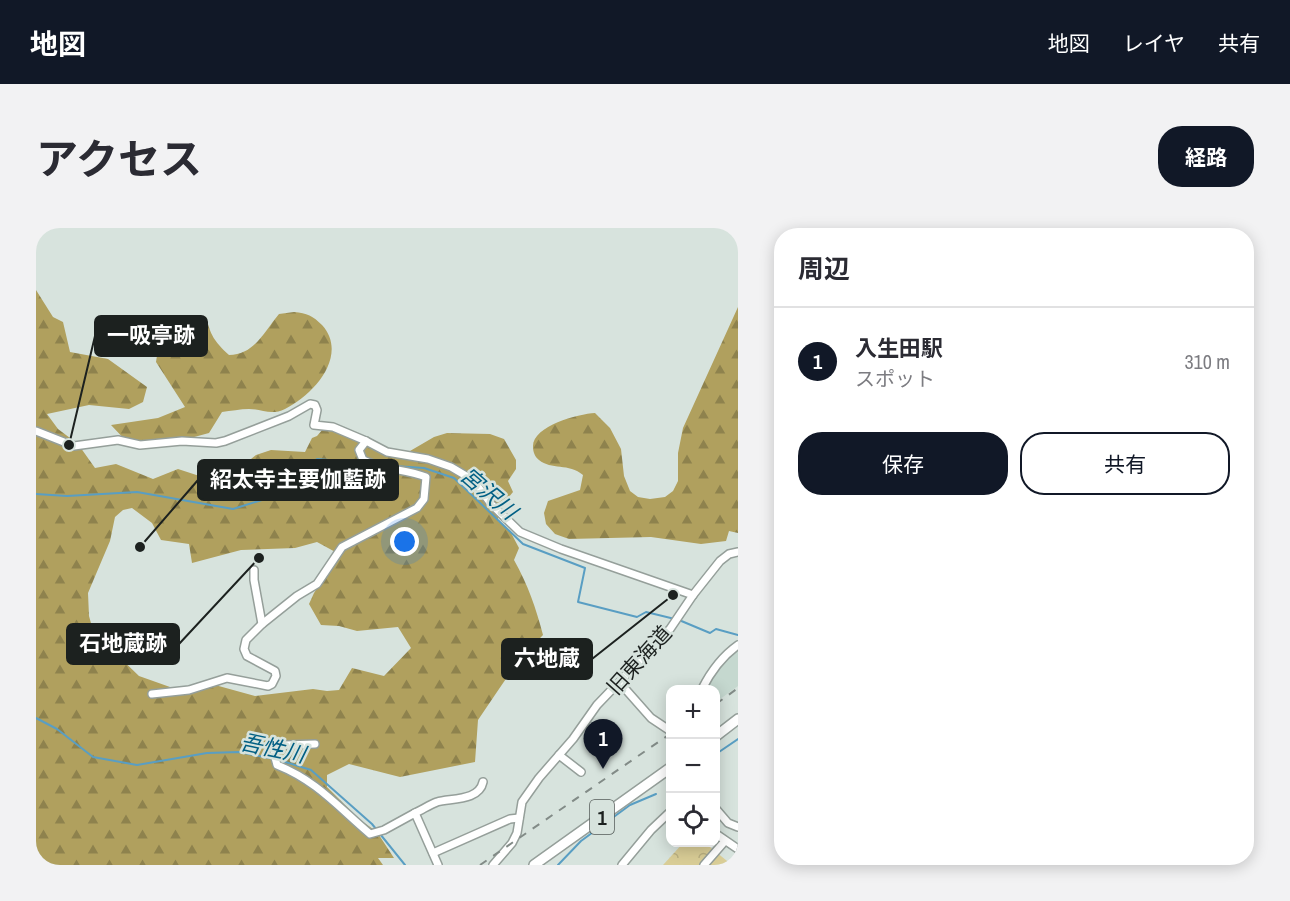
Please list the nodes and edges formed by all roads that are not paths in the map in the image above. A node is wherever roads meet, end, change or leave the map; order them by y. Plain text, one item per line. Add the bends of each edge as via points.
1 (36, 431) edge
2 (366, 441) junction
3 (738, 552) edge
4 (254, 570) dead end
5 (693, 595) junction
6 (262, 624) junction
7 (738, 645) edge
8 (620, 683) junction
9 (704, 685) edge
10 (152, 694) dead end
11 (738, 719) edge
12 (666, 726) edge
13 (720, 733) edge
14 (315, 744) dead end
15 (559, 755) junction
16 (666, 771) edge
17 (581, 772) dead end
18 (483, 782) dead end
19 (415, 813) junction
20 (720, 814) edge
21 (666, 816) edge
22 (519, 818) junction
23 (738, 828) edge
24 (720, 837) edge
25 (728, 842) junction
26 (738, 849) edge
27 (433, 853) junction
28 (438, 865) edge
29 (493, 865) edge
30 (534, 865) edge
31 (622, 865) edge
32 (704, 865) edge

1 - 2 street via 75,446 118,440 140,445 216,443 289,416 310,404 316,410 314,425 333,427
2 - 5 street via 387,452 451,467 473,480 520,532
2 - 6 street via 359,450 363,460 426,477 424,499 417,508 342,547 318,584
3 - 5 street, 旧東海道 via 720,561
4 - 6 street
5 - 8 street, 旧東海道
6 - 10 street via 246,640 244,649 248,656 275,671 273,684 227,678 189,690
7 - 9 street via 725,654
8 - 12 street via 651,718
8 - 15 street, 旧東海道 via 597,705
11 - 13 highway
14 - 19 street via 277,748 277,765 320,788 370,834
15 - 17 street
15 - 22 street, 旧東海道 via 522,802
16 - 30 highway, 1
18 - 19 street via 476,792 437,802
19 - 27 street
20 - 23 street
21 - 31 street
22 - 27 street
22 - 29 street, 旧東海道 via 512,843
24 - 25 street
25 - 26 street
25 - 32 street
27 - 28 street

